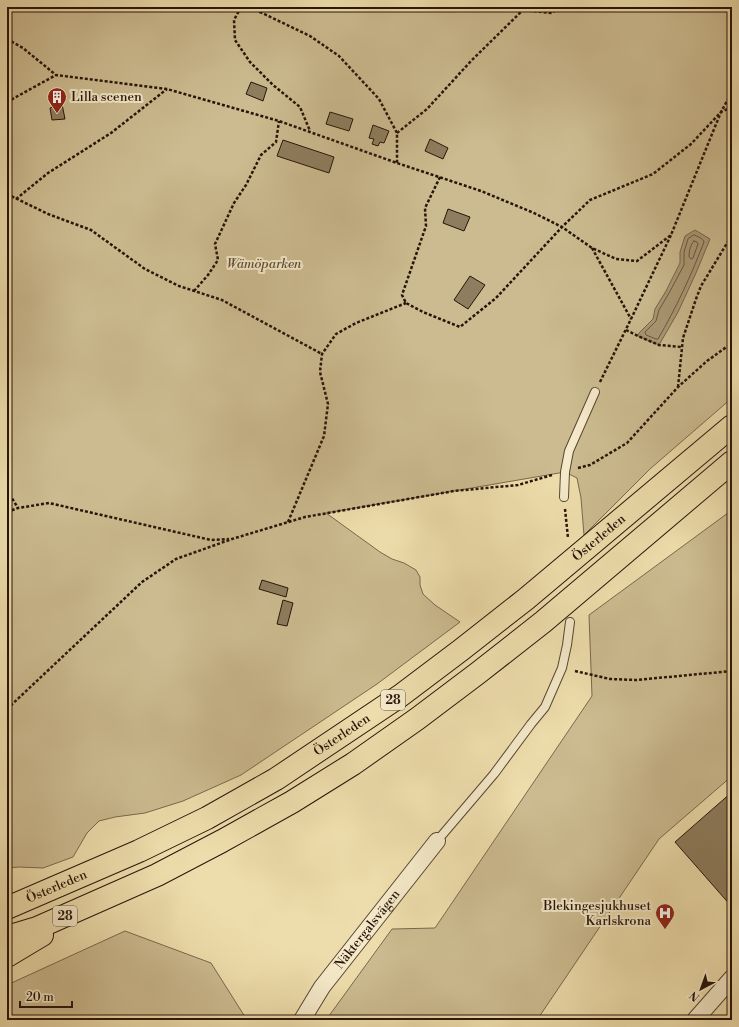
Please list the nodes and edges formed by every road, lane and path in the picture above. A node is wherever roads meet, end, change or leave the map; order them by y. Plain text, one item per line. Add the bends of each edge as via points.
1 (240, 7) edge
2 (258, 7) edge
3 (520, 7) edge
4 (560, 7) edge
5 (523, 10) junction
6 (7, 40) edge
7 (56, 75) junction
8 (167, 89) junction
9 (732, 92) edge
10 (7, 102) edge
11 (732, 107) edge
12 (721, 112) junction
13 (279, 121) junction
14 (310, 132) junction
15 (397, 133) junction
16 (397, 163) junction
17 (440, 177) junction
18 (7, 194) edge
19 (16, 199) junction
20 (562, 227) junction
21 (732, 234) edge
22 (671, 235) junction
23 (592, 248) junction
24 (194, 291) junction
25 (406, 303) junction
26 (632, 319) junction
27 (626, 330) junction
28 (732, 343) edge
29 (682, 347) junction
30 (322, 354) junction
31 (678, 387) junction
32 (596, 392) joint
33 (732, 426) edge
34 (732, 462) edge
35 (565, 472) junction
36 (7, 490) edge
37 (564, 497) joint
38 (18, 508) junction
39 (7, 512) edge
40 (288, 522) junction
41 (232, 539) junction
42 (568, 540) dead end
43 (570, 622) dead end
44 (562, 668) junction
45 (732, 671) edge
46 (7, 709) edge
47 (437, 841) joint
48 (93, 903) junction
49 (8, 907) edge
50 (37, 928) junction
51 (7, 937) edge
52 (7, 941) edge
53 (7, 956) edge
54 (732, 978) edge
55 (302, 1020) edge
56 (695, 1020) edge

1 - 14 path via 234,20 235,40 250,62 300,107
2 - 15 path via 260,12 310,36 339,56 379,99
3 - 5 path
4 - 5 path via 552,13
5 - 15 path via 471,60 428,109
6 - 7 path via 24,48
7 - 8 path
7 - 10 path
8 - 13 path
8 - 19 path via 111,133 48,173
9 - 12 path
11 - 12 path
12 - 20 path via 691,144 653,174 590,200
12 - 22 path
13 - 14 path
13 - 24 path via 276,142 262,155 234,203 215,244 218,260
14 - 16 path
15 - 16 path
16 - 17 path
17 - 20 path via 534,212
17 - 25 path via 425,208 426,226 402,295
18 - 19 path
19 - 24 path via 91,230 145,269
20 - 23 path
20 - 25 path via 496,298 460,327
21 - 29 path via 702,286
22 - 23 path via 637,261 616,259
22 - 26 path
23 - 26 path
24 - 30 path via 222,300
25 - 30 path via 336,334
26 - 27 path
27 - 29 path via 659,345
27 - 32 path
28 - 31 path
29 - 31 path
30 - 40 path via 320,372 328,404 324,436
31 - 35 path via 627,443 590,465
32 - 35 lane via 569,451
33 - 49 highway, Österleden / 28 via 509,613 400,696 301,763 207,818 139,851
34 - 48 highway, 28 via 543,622 417,719 292,802 157,875
35 - 37 lane
35 - 40 path via 518,485 454,491
36 - 38 path
37 - 42 path
38 - 39 path
38 - 41 path via 49,503 212,540
40 - 41 path
41 - 46 path via 176,559 142,582
43 - 44 lane
44 - 45 path via 610,679 636,680
44 - 47 lane via 545,706 494,774
47 - 55 street, Näktergalsvägen via 322,987
48 - 50 highway, 28
48 - 53 highway
50 - 51 highway, 28
50 - 52 highway
54 - 56 street

